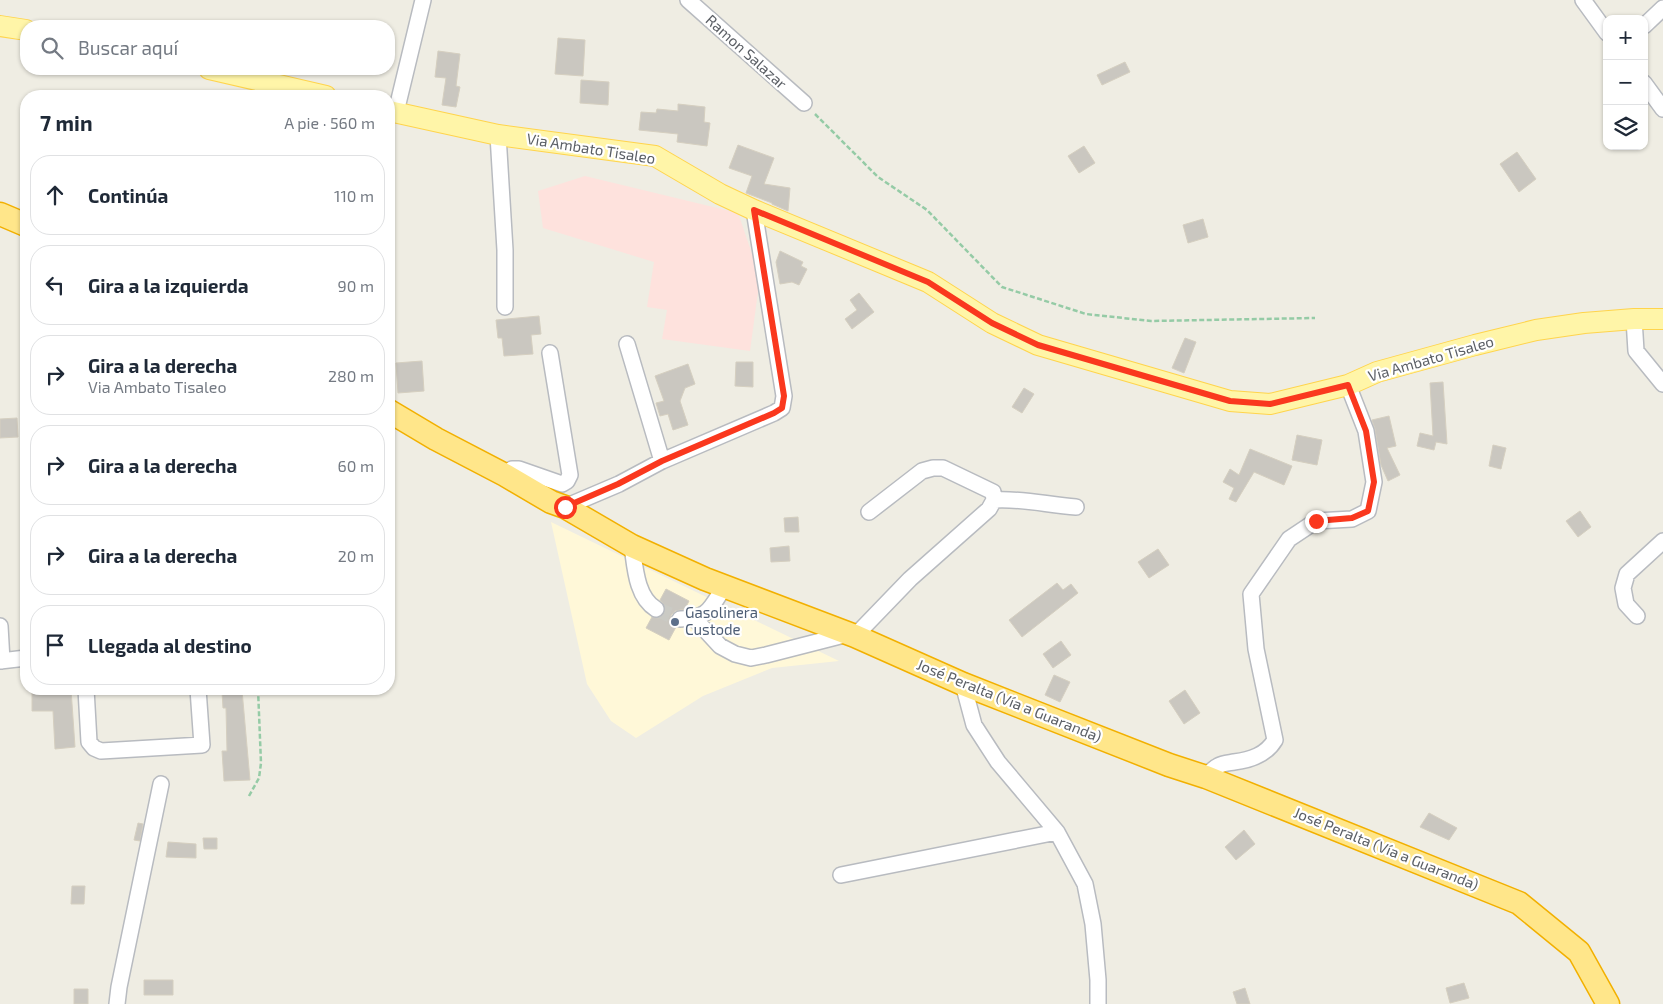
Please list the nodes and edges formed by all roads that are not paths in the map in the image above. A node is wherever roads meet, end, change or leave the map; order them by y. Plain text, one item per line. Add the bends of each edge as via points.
1 (423, 0) edge
2 (688, 0) edge
3 (1582, 0) edge
4 (1663, 8) edge
5 (1648, 22) edge
6 (0, 26) edge
7 (1603, 28) edge
8 (20, 29) edge
9 (235, 75) edge
10 (1648, 88) edge
11 (300, 90) edge
12 (395, 101) edge
13 (804, 104) road end
14 (1663, 109) edge
15 (395, 113) edge
16 (498, 135) junction
17 (754, 210) junction
18 (0, 214) edge
19 (20, 222) edge
20 (505, 307) dead end
21 (1634, 319) junction
22 (1663, 319) edge
23 (627, 344) dead end
24 (550, 353) dead end
25 (1663, 384) edge
26 (1348, 385) junction
27 (395, 415) edge
28 (662, 461) junction
29 (505, 475) junction
30 (994, 500) junction
31 (565, 507) junction
32 (1076, 507) dead end
33 (869, 512) dead end
34 (1663, 541) edge
35 (632, 546) junction
36 (724, 587) junction
37 (656, 609) tunnel mouth
38 (1637, 616) dead end
39 (0, 626) edge
40 (851, 635) junction
41 (20, 659) edge
42 (1, 661) edge
43 (963, 684) junction
44 (86, 695) edge
45 (198, 695) edge
46 (1206, 777) junction
47 (161, 784) dead end
48 (1057, 832) junction
49 (841, 876) dead end
50 (118, 1004) edge
51 (1098, 1004) edge
52 (1608, 1004) edge

1 - 12 street
2 - 13 street, Ramon Salazar
3 - 7 street
4 - 5 street
6 - 8 main road
9 - 11 main road
10 - 14 street
15 - 16 main road, Via Ambato Tisaleo
16 - 17 main road, Via Ambato Tisaleo via 655,156
16 - 20 street
17 - 26 main road, Via Ambato Tisaleo via 928,282 992,323 1038,345 1230,401 1270,404
17 - 28 street via 784,396 782,408
18 - 19 highway
21 - 22 main road, Via Ambato Tisaleo
21 - 25 street via 1636,351
21 - 26 main road, Via Ambato Tisaleo via 1536,330 1377,372
23 - 28 street
24 - 29 street via 570,475 562,484 519,469 512,469
26 - 46 street via 1366,431 1374,482 1368,511 1352,518 1316,521 1289,539 1251,594 1256,649 1275,740 1261,755 1245,761 1223,763
27 - 29 highway, José Peralta (Vía a Guaranda)
28 - 31 street
29 - 31 highway, José Peralta (Vía a Guaranda)
30 - 32 street via 1012,499
30 - 33 street via 993,492 943,468 933,468 922,471
30 - 40 street via 989,509
31 - 35 highway, José Peralta (Vía a Guaranda)
34 - 38 street via 1627,574 1623,588 1626,604
35 - 36 highway, José Peralta (Vía a Guaranda)
35 - 37 street via 642,591 649,605
36 - 40 highway, José Peralta (Vía a Guaranda)
36 - 40 street via 708,612 687,619 734,654 751,658 766,656
39 - 42 street
40 - 43 highway, José Peralta (Vía a Guaranda)
41 - 42 street
43 - 46 highway, José Peralta (Vía a Guaranda)
43 - 48 street via 974,725 998,762
44 - 45 street via 89,742 101,751 202,745
46 - 52 highway, José Peralta (Vía a Guaranda) via 1519,903 1579,952
47 - 50 street
48 - 49 street
48 - 51 street via 1085,884 1093,924

